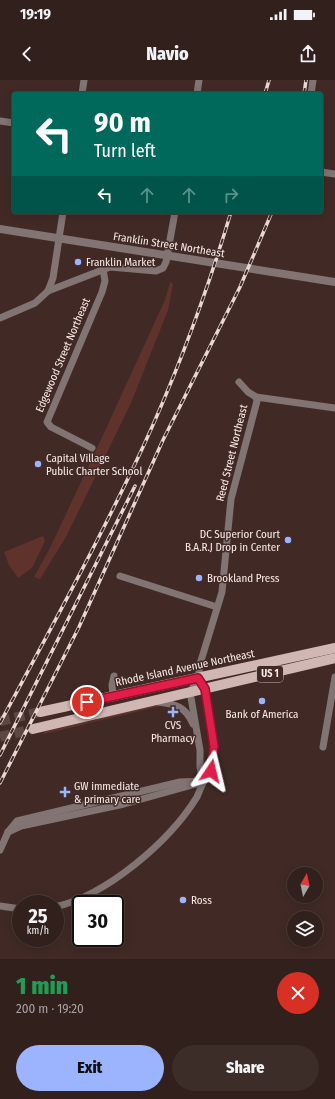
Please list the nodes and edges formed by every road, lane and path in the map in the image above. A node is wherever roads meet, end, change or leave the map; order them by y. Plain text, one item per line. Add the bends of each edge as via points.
1 (84, 80) edge
2 (199, 80) edge
3 (314, 80) edge
4 (82, 92) edge
5 (197, 92) edge
6 (311, 92) edge
7 (0, 121) edge
8 (12, 123) edge
9 (323, 172) edge
10 (335, 174) edge
11 (63, 214) edge
12 (175, 214) edge
13 (0, 230) edge
14 (59, 239) junction
15 (103, 269) junction
16 (335, 282) edge
17 (48, 291) junction
18 (0, 318) edge
19 (239, 382) dead end
20 (256, 397) junction
21 (335, 408) edge
22 (92, 448) dead end
23 (120, 576) dead end
24 (217, 607) junction
25 (335, 648) edge
26 (335, 658) edge
27 (114, 676) dead end
28 (335, 676) edge
29 (198, 678) junction
30 (205, 689) junction
31 (190, 692) junction
32 (113, 696) junction
33 (148, 701) junction
34 (40, 712) tunnel mouth
35 (33, 729) tunnel mouth
36 (198, 735) junction
37 (323, 747) dead end
38 (203, 781) junction
39 (0, 850) edge
40 (64, 905) edge
41 (0, 906) edge
42 (12, 908) edge

1 - 4 street
2 - 5 street
3 - 6 street
7 - 8 street
9 - 10 street
11 - 14 street
12 - 15 street via 163,268 156,271 116,266
13 - 14 street, Franklin Street Northeast
14 - 16 street, Franklin Street Northeast
14 - 17 street
15 - 17 street
15 - 22 street, Edgewood Street Northeast via 105,281 102,292 47,422 51,427
17 - 18 street via 35,303
19 - 20 street, Reed Street Northeast
20 - 21 street
20 - 24 street, Reed Street Northeast via 231,499 223,586
23 - 24 street
24 - 29 street, Reed Street Northeast
25 - 29 main road, Rhode Island Avenue Northeast / US 1
26 - 30 main road, US 1
27 - 32 street
28 - 37 street
29 - 30 street
29 - 31 street, Reed Street Northeast
29 - 32 main road, Rhode Island Avenue Northeast / US 1
30 - 31 main road, US 1
30 - 38 street via 214,746 211,771
31 - 33 main road, US 1
31 - 36 street
32 - 34 main road, Rhode Island Avenue Northeast / US 1
33 - 35 main road, US 1
33 - 36 street via 179,706 190,718
36 - 38 street
38 - 39 street via 180,790 21,826 8,832
38 - 40 street via 197,796 180,819 145,855 120,875 89,894
41 - 42 street

